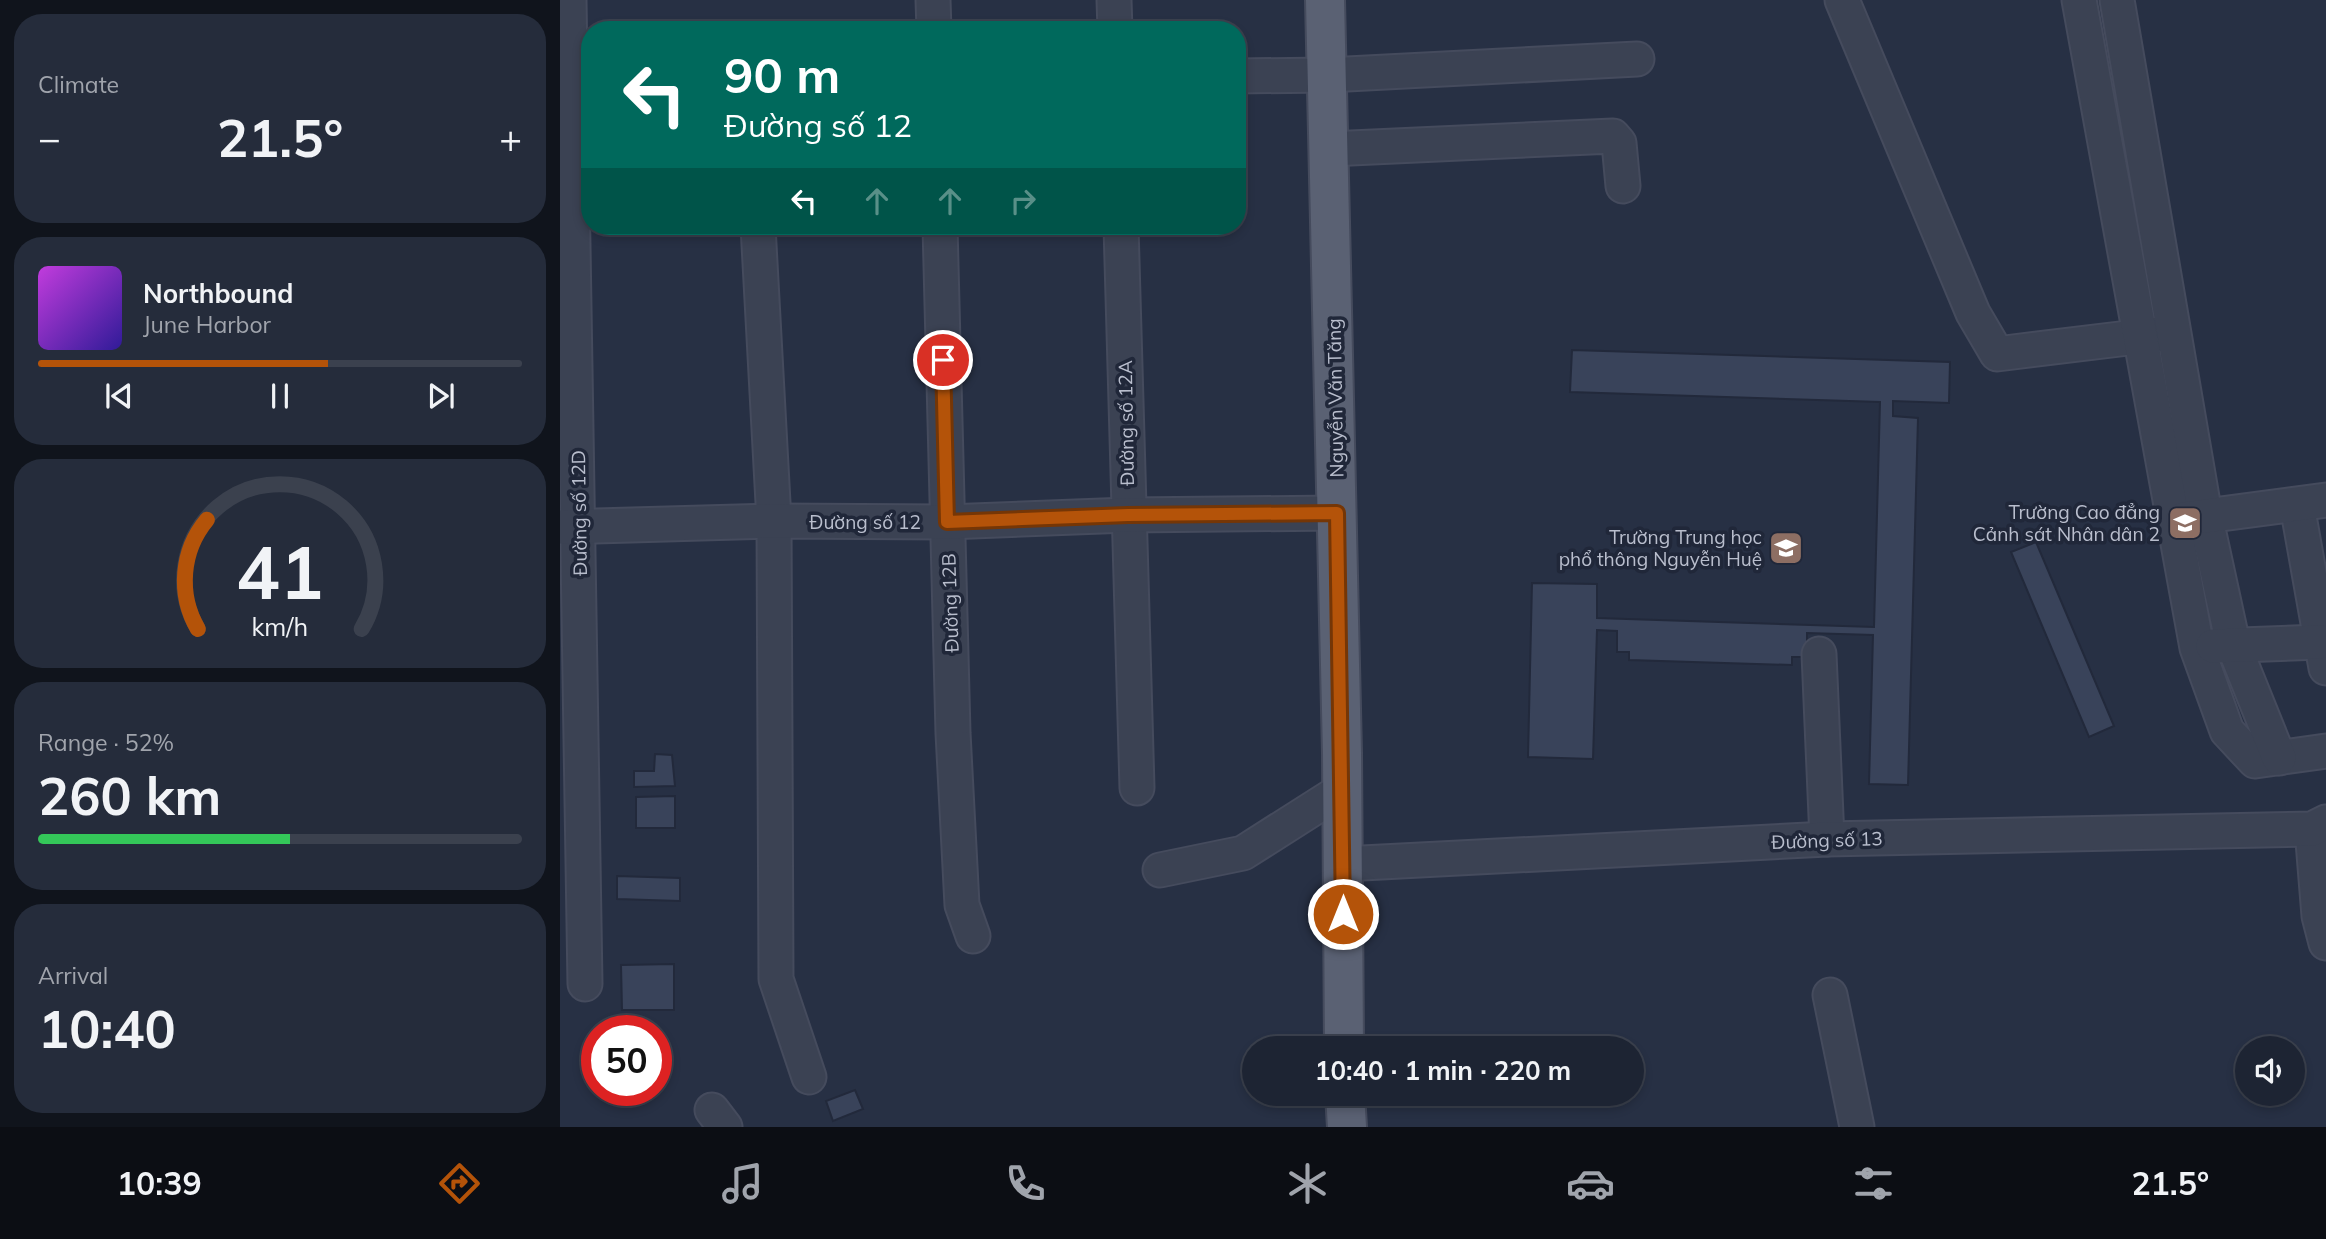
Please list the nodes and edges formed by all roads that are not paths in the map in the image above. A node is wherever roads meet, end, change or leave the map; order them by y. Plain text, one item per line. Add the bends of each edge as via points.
1 (569, 0) edge
2 (933, 0) edge
3 (1114, 0) edge
4 (1325, 0) edge
5 (1842, 0) edge
6 (2080, 0) edge
7 (2117, 0) edge
8 (934, 21) edge
9 (1115, 21) edge
10 (1637, 58) dead end
11 (573, 71) edge
12 (1328, 75) junction
13 (1246, 76) edge
14 (1329, 149) junction
15 (1623, 186) dead end
16 (758, 235) edge
17 (940, 235) edge
18 (1121, 235) edge
19 (2174, 332) junction
20 (2140, 336) junction
21 (2311, 503) edge
22 (1337, 513) junction
23 (1128, 515) junction
24 (2189, 518) junction
25 (774, 521) junction
26 (947, 522) junction
27 (570, 526) edge
28 (2233, 644) junction
29 (2197, 648) junction
30 (1819, 654) dead end
31 (2323, 655) edge
32 (2326, 751) edge
33 (2279, 758) junction
34 (1137, 788) dead end
35 (1342, 790) junction
36 (2319, 825) edge
37 (1827, 839) junction
38 (1343, 864) junction
39 (1160, 870) dead end
40 (973, 936) dead end
41 (2326, 943) edge
42 (585, 984) dead end
43 (1830, 995) dead end
44 (1344, 1036) edge
45 (809, 1077) dead end
46 (1346, 1106) edge
47 (1347, 1127) edge
48 (1857, 1127) edge

1 - 11 street, Đường số 12D
2 - 8 street
3 - 9 street
4 - 12 main road, Nguyễn Văn Tăng
5 - 20 street via 1973,313 1997,354
6 - 20 street
7 - 19 street
10 - 12 street
11 - 27 street, Đường số 12D
12 - 13 street
12 - 14 main road, Nguyễn Văn Tăng
14 - 15 street via 1613,136 1619,143
14 - 22 main road, Nguyễn Văn Tăng
16 - 25 street
17 - 26 street, Đường 12B
18 - 23 street, Đường số 12A
19 - 20 street
19 - 24 street
20 - 24 street
21 - 24 street
21 - 31 street
22 - 23 street, Đường số 12
22 - 35 main road, Nguyễn Văn Tăng
23 - 26 street, Đường số 12
23 - 34 street, Đường số 12A
24 - 28 street
24 - 29 street
25 - 26 street, Đường số 12
25 - 27 street, Đường số 12
25 - 45 street via 776,979
26 - 40 street, Đường 12B via 962,905
27 - 42 street, Đường số 12D
28 - 29 street
28 - 31 street
28 - 33 street
29 - 33 street via 2227,731 2255,761
30 - 37 street
32 - 33 street
35 - 38 main road, Nguyễn Văn Tăng
35 - 39 street via 1243,853
36 - 37 street, Đường số 13
36 - 41 street via 2319,916
37 - 38 street, Đường số 13
38 - 44 main road, Nguyễn Văn Tăng
43 - 48 street
46 - 47 main road

